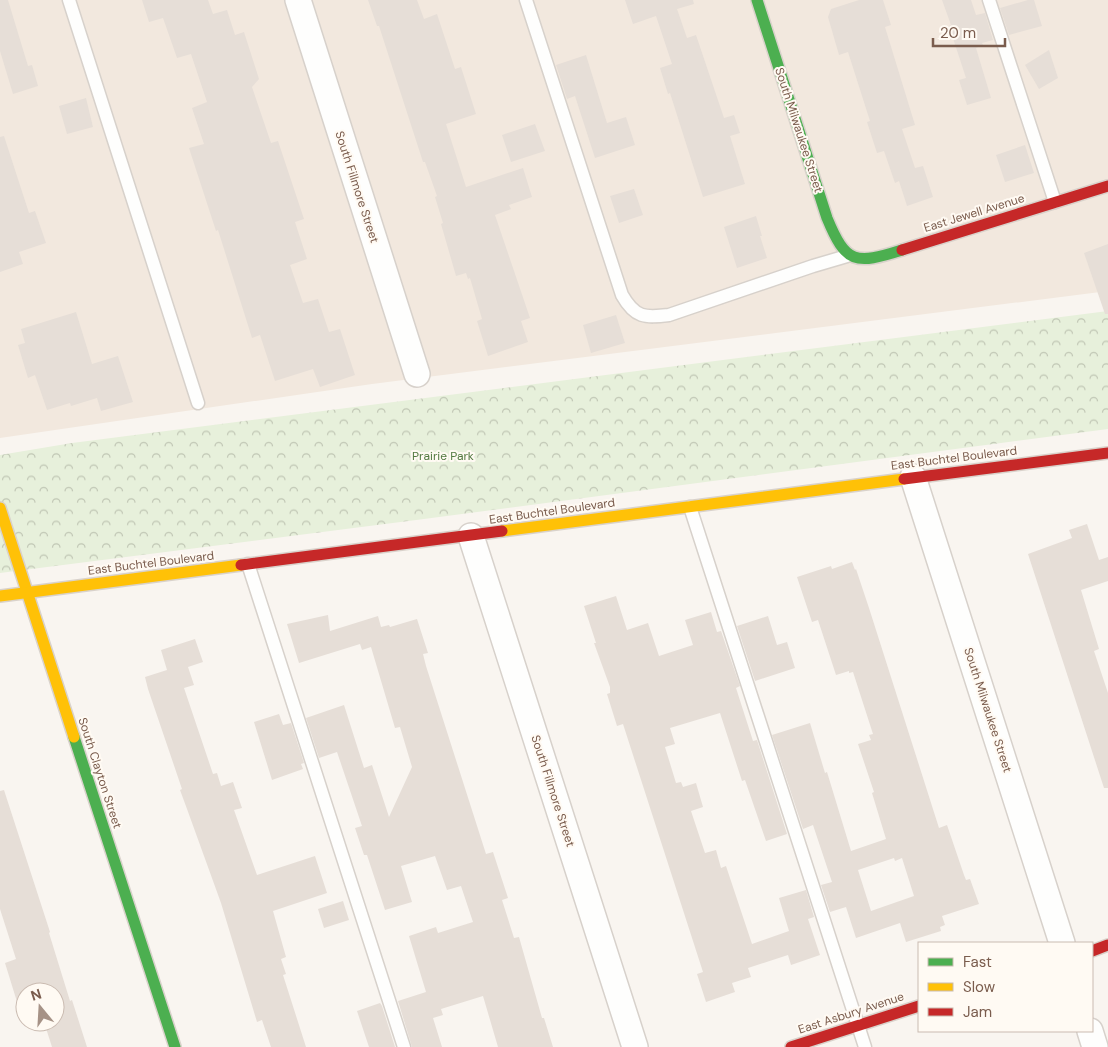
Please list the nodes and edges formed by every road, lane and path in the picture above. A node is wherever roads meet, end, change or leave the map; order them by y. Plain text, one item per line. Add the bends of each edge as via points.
1 (69, 0) edge
2 (298, 0) edge
3 (526, 0) edge
4 (757, 0) edge
5 (988, 0) edge
6 (1108, 186) edge
7 (1056, 202) junction
8 (847, 256) junction
9 (417, 374) dead end
10 (198, 403) dead end
11 (1108, 453) edge
12 (913, 477) junction
13 (690, 507) junction
14 (0, 508) edge
15 (471, 536) junction
16 (248, 564) junction
17 (27, 593) junction
18 (0, 596) edge
19 (1062, 942) edge
20 (1108, 945) edge
21 (1093, 951) edge
22 (918, 1006) edge
23 (858, 1025) junction
24 (1090, 1032) edge
25 (175, 1047) edge
26 (404, 1047) edge
27 (635, 1047) edge
28 (791, 1047) edge
29 (865, 1047) edge
30 (1095, 1047) edge

1 - 10 lane
2 - 9 street, South Fillmore Street
3 - 8 lane via 622,295 629,308 638,315 669,315
4 - 8 street, South Milwaukee Street via 827,218
5 - 7 lane
6 - 7 street, East Jewell Avenue
7 - 8 street, East Jewell Avenue via 872,259
11 - 12 street, East Buchtel Boulevard
12 - 13 street, East Buchtel Boulevard
12 - 19 street, South Milwaukee Street
13 - 15 street, East Buchtel Boulevard
13 - 23 lane
14 - 17 street, South Clayton Street
15 - 16 street, East Buchtel Boulevard
15 - 27 street, South Fillmore Street
16 - 17 street, East Buchtel Boulevard
16 - 26 lane
17 - 18 street, East Buchtel Boulevard
17 - 25 street, South Clayton Street
20 - 21 street
22 - 23 street, East Asbury Avenue
23 - 28 street, East Asbury Avenue
23 - 29 lane
24 - 30 street

